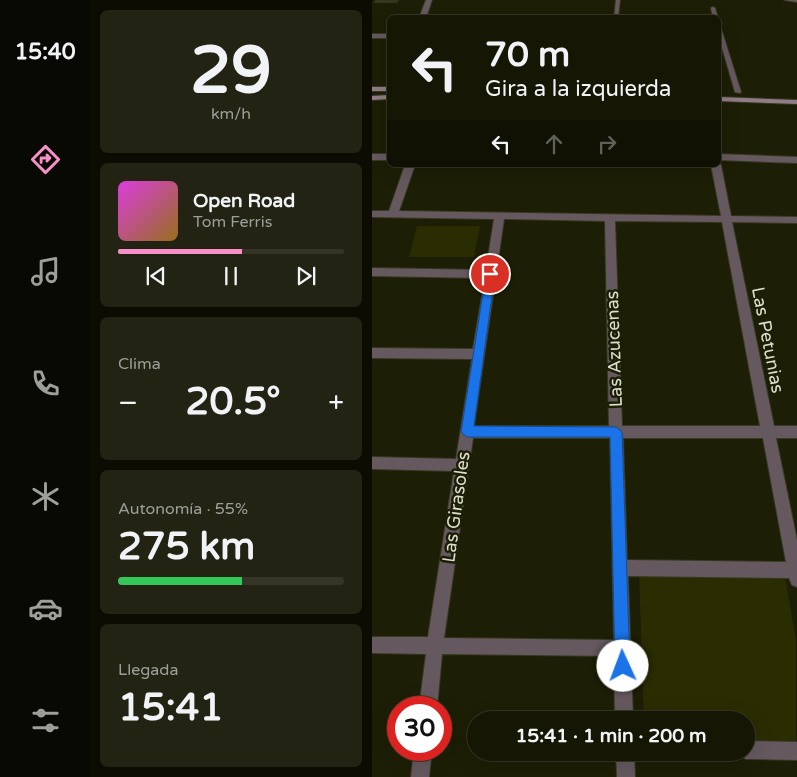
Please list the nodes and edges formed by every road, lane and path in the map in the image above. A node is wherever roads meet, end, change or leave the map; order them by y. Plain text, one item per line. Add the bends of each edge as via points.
1 (429, 0) edge
2 (618, 0) edge
3 (786, 0) edge
4 (796, 2) edge
5 (713, 8) dead end
6 (423, 15) edge
7 (616, 15) edge
8 (715, 15) edge
9 (721, 35) edge
10 (372, 36) edge
11 (387, 36) edge
12 (372, 89) edge
13 (387, 89) edge
14 (721, 92) edge
15 (738, 92) junction
16 (796, 94) edge
17 (387, 97) edge
18 (372, 98) edge
19 (721, 99) edge
20 (796, 102) edge
21 (372, 157) edge
22 (387, 157) edge
23 (721, 157) edge
24 (796, 160) edge
25 (409, 167) edge
26 (716, 167) edge
27 (372, 214) edge
28 (393, 215) junction
29 (499, 217) junction
30 (610, 218) junction
31 (727, 220) junction
32 (796, 220) edge
33 (372, 272) edge
34 (490, 274) junction
35 (372, 353) edge
36 (478, 354) junction
37 (467, 432) junction
38 (616, 432) junction
39 (768, 432) junction
40 (796, 432) edge
41 (372, 463) edge
42 (462, 465) junction
43 (620, 568) junction
44 (796, 575) edge
45 (372, 645) edge
46 (435, 646) junction
47 (622, 648) junction
48 (429, 696) edge
49 (624, 711) edge
50 (755, 750) edge
51 (796, 751) edge
52 (422, 761) edge
53 (625, 761) edge
54 (420, 777) edge
55 (626, 777) edge

1 - 6 street
2 - 7 lane
3 - 4 lane
5 - 8 lane
9 - 15 lane
10 - 11 street
12 - 13 street
14 - 15 street
15 - 16 street
17 - 18 street
19 - 20 street
21 - 22 street
23 - 24 street
25 - 28 street
26 - 31 street, Las Petunias
27 - 28 street
28 - 29 street
29 - 30 street
29 - 34 street, Las Girasoles
30 - 31 street
30 - 38 street, Las Azucenas
31 - 32 street
31 - 39 street, Las Petunias
33 - 34 street
34 - 36 street, Las Girasoles
35 - 36 street
36 - 37 street, Las Girasoles
37 - 38 street
37 - 42 street, Las Girasoles
38 - 39 street
38 - 43 street, Las Azucenas
39 - 40 street
39 - 44 street, Las Petunias
41 - 42 street
42 - 46 street, Las Girasoles
43 - 44 street
43 - 47 street, Las Azucenas
45 - 46 street
46 - 47 street
46 - 48 street, Las Girasoles
47 - 49 street, Las Azucenas
50 - 51 street
52 - 54 street
53 - 55 street

